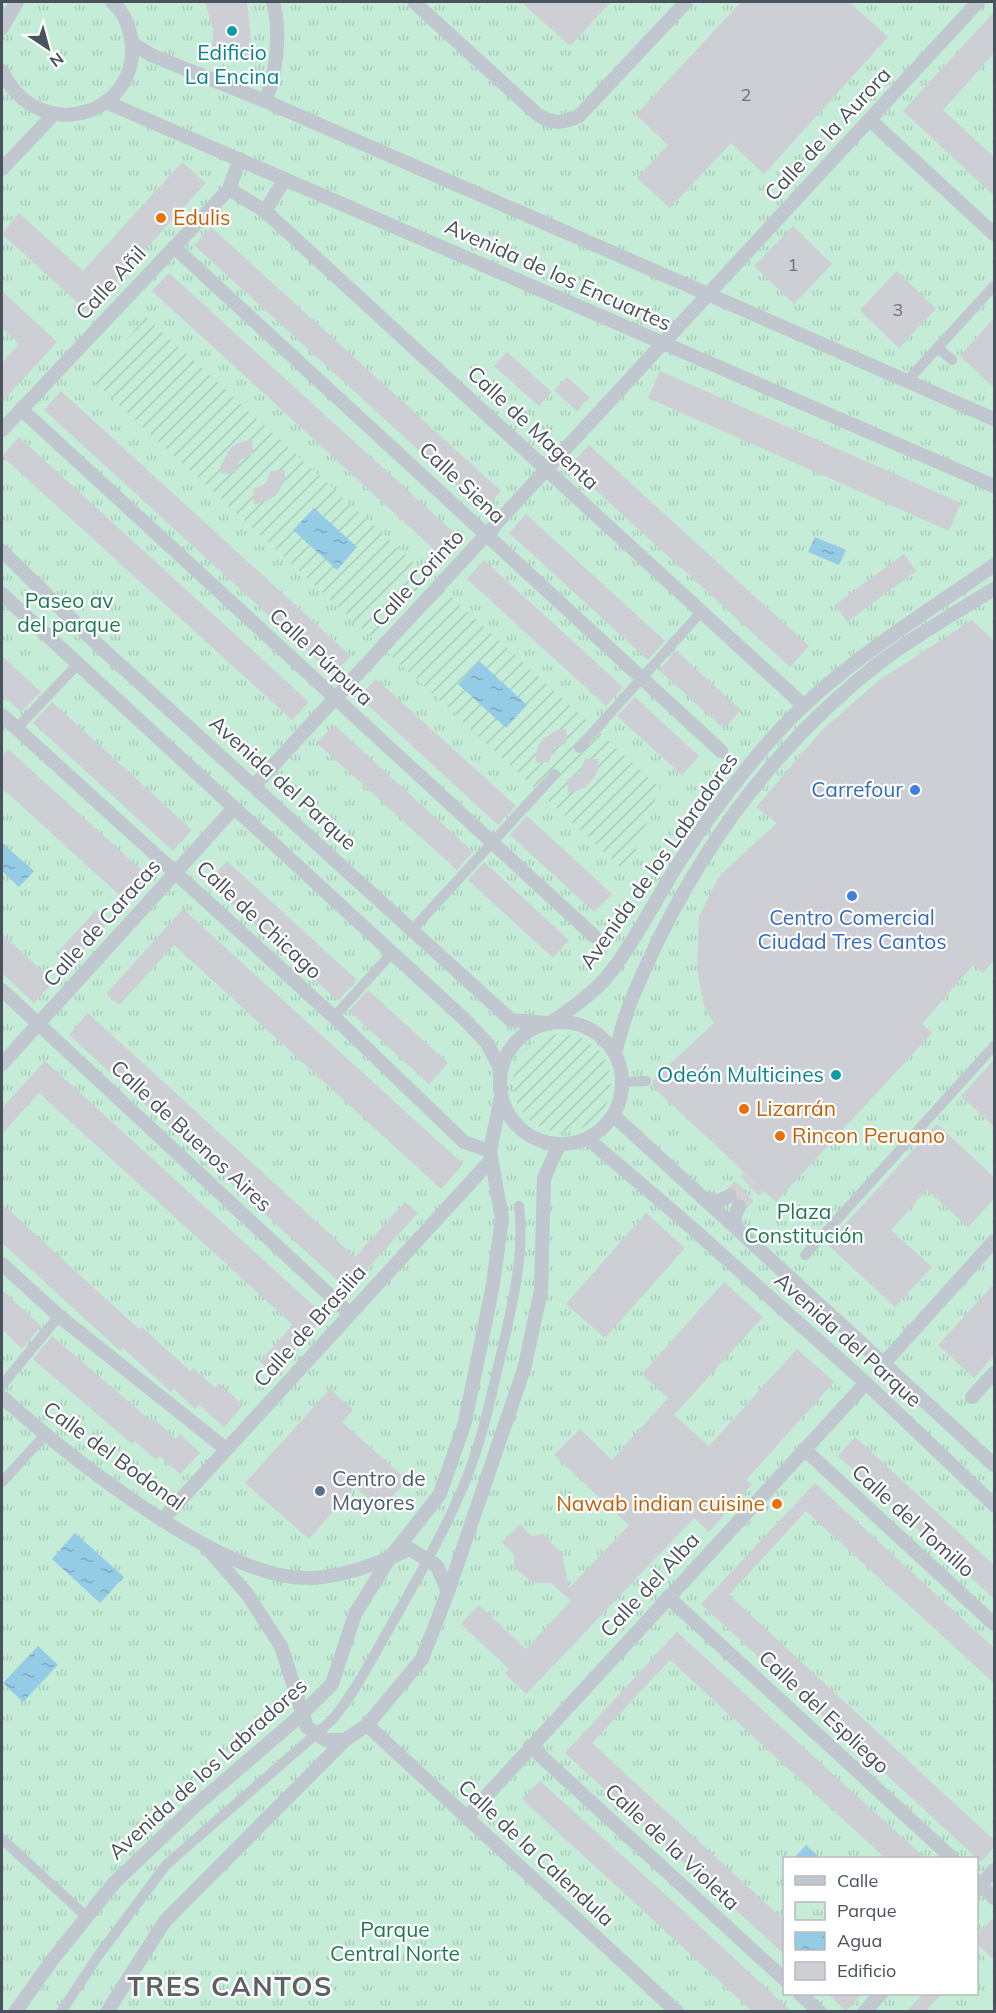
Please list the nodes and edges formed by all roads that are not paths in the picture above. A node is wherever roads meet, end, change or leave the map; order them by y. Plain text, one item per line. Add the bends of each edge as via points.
1 (17, 2) edge
2 (112, 2) edge
3 (273, 2) edge
4 (414, 2) edge
5 (686, 2) edge
6 (978, 2) edge
7 (4, 10) edge
8 (2, 27) edge
9 (132, 43) junction
10 (2, 71) edge
11 (106, 102) junction
12 (265, 102) junction
13 (53, 115) junction
14 (870, 120) junction
15 (240, 159) junction
16 (2, 169) edge
17 (285, 179) junction
18 (229, 189) junction
19 (265, 211) junction
20 (994, 234) edge
21 (174, 247) junction
22 (994, 286) edge
23 (708, 294) junction
24 (663, 344) junction
25 (938, 348) junction
26 (952, 360) dead end
27 (908, 380) junction
28 (21, 409) junction
29 (994, 419) edge
30 (2, 430) edge
31 (547, 469) junction
32 (994, 486) edge
33 (487, 535) junction
34 (2, 551) edge
35 (994, 565) edge
36 (994, 589) edge
37 (2, 594) edge
38 (702, 611) junction
39 (77, 665) junction
40 (642, 678) junction
41 (335, 698) junction
42 (803, 705) junction
43 (2, 715) edge
44 (17, 728) junction
45 (579, 748) dead end
46 (721, 751) dead end
47 (555, 774) dead end
48 (255, 785) junction
49 (233, 809) junction
50 (492, 843) junction
51 (176, 873) junction
52 (412, 930) junction
53 (594, 936) dead end
54 (391, 954) junction
55 (2, 990) edge
56 (333, 1017) junction
57 (549, 1023) junction
58 (39, 1024) junction
59 (994, 1046) edge
60 (615, 1052) junction
61 (2, 1064) edge
62 (501, 1070) junction
63 (646, 1081) dead end
64 (623, 1082) junction
65 (501, 1097) junction
66 (614, 1116) junction
67 (588, 1139) junction
68 (559, 1145) junction
69 (490, 1156) junction
70 (703, 1197) junction
71 (519, 1206) dead end
72 (738, 1230) junction
73 (994, 1240) edge
74 (805, 1255) dead end
75 (2, 1264) edge
76 (350, 1314) junction
77 (59, 1317) junction
78 (885, 1362) junction
79 (994, 1373) edge
80 (866, 1383) junction
81 (2, 1385) edge
82 (2, 1396) edge
83 (972, 1397) dead end
84 (45, 1435) junction
85 (226, 1449) junction
86 (804, 1449) junction
87 (994, 1465) edge
88 (2, 1482) edge
89 (994, 1505) edge
90 (162, 1520) junction
91 (205, 1546) junction
92 (389, 1559) junction
93 (427, 1560) junction
94 (448, 1592) junction
95 (668, 1597) junction
96 (994, 1624) edge
97 (301, 1715) junction
98 (367, 1725) junction
99 (317, 1734) junction
100 (345, 1740) junction
101 (530, 1746) junction
102 (466, 1818) junction
103 (2, 1839) edge
104 (951, 1857) edge
105 (994, 1870) edge
106 (978, 1885) edge
107 (994, 1898) edge
108 (87, 1917) junction
109 (783, 1978) edge
110 (801, 1995) edge
111 (880, 1995) edge
112 (15, 2012) edge
113 (61, 2012) edge
114 (107, 2012) edge
115 (677, 2012) edge
116 (820, 2012) edge
117 (864, 2012) edge

1 - 7 street
2 - 9 street via 127,23
3 - 12 street via 276,50 273,84
4 - 5 street via 537,114 547,121 562,123 579,116
6 - 14 street, Calle de la Aurora
7 - 8 street
9 - 11 street via 129,69
9 - 12 street, Avenida de los Encuartes via 151,55
10 - 13 street via 21,100
11 - 13 street via 72,116
11 - 15 street, Avenida de los Encuartes
12 - 23 street, Avenida de los Encuartes
13 - 16 street
14 - 20 street
14 - 23 street, Calle de la Aurora
15 - 17 street, Avenida de los Encuartes
15 - 18 street, Calle Añil
17 - 19 street
17 - 24 street, Avenida de los Encuartes
18 - 19 street, Calle de Magenta
18 - 21 street, Calle Añil
19 - 31 street, Calle de Magenta
21 - 28 street, Calle Añil
21 - 33 street, Calle Siena
22 - 25 street
23 - 24 street, Calle Corinto
23 - 27 street, Avenida de los Encuartes
24 - 31 street, Calle Corinto
24 - 32 street, Avenida de los Encuartes
25 - 26 street
25 - 27 street
27 - 29 street, Avenida de los Encuartes
28 - 30 street, Calle Añil
28 - 41 street, Calle Púrpura
31 - 33 street, Calle Corinto
31 - 38 street, Calle de Magenta
33 - 40 street, Calle Siena
33 - 41 street, Calle Corinto
34 - 48 street, Avenida del Parque via 97,644
35 - 42 street, Avenida de los Labradores via 875,645
36 - 60 street, Avenida de los Labradores via 885,659 853,685 783,751 733,812 676,903 632,997
37 - 39 street
38 - 40 street
38 - 42 street, Calle de Magenta
39 - 44 street
39 - 49 street
40 - 45 street
40 - 46 street, Calle Siena
41 - 48 street, Calle Corinto
41 - 50 street, Calle Púrpura
42 - 57 street, Avenida de los Labradores via 718,807 615,967 582,1001
43 - 44 street, Calle de Chicago
44 - 51 street, Calle de Chicago
47 - 50 street
48 - 52 street, Avenida del Parque
49 - 51 street, Calle de Caracas
49 - 54 street
50 - 52 street
50 - 53 street, Calle Púrpura
51 - 56 street, Calle de Chicago
51 - 58 street, Calle de Caracas
52 - 57 street, Avenida del Parque via 511,1020
54 - 56 street
54 - 62 street via 487,1043
55 - 58 street, Calle de Buenos Aires
56 - 69 street, Calle de Chicago via 464,1142
57 - 60 street via 585,1026
57 - 62 street via 517,1040
58 - 61 street, Calle de Caracas
58 - 76 street, Calle de Buenos Aires
59 - 74 street
60 - 64 street
62 - 65 street
63 - 64 street
64 - 66 street
65 - 68 street via 509,1116 522,1131 539,1141
65 - 69 street, Avenida de los Labradores
66 - 67 street
66 - 70 street, Avenida del Parque
67 - 68 street
67 - 80 street, Avenida del Parque
68 - 94 street via 544,1178 541,1291 524,1369
69 - 76 street, Calle de Brasilia
69 - 92 street, Avenida de los Labradores via 502,1219 465,1422 440,1494
70 - 72 street, Avenida del Parque
70 - 72 street via 735,1201
71 - 93 street via 513,1301 485,1423 467,1476
72 - 78 street, Avenida del Parque
73 - 78 street
75 - 77 street
76 - 85 street, Calle de Brasilia
77 - 81 street
77 - 85 street
78 - 87 street, Avenida del Parque
79 - 83 street
80 - 86 street, Calle del Alba
80 - 89 street, Avenida del Parque
82 - 84 street, Calle del Bodonal
84 - 88 street
84 - 90 street, Calle del Bodonal
85 - 90 street, Calle de Brasilia
86 - 95 street, Calle del Alba
86 - 96 street, Calle del Tomillo
90 - 91 street, Calle del Bodonal
91 - 92 street, Calle del Bodonal via 269,1572 309,1578
91 - 97 street, Calle del Bodonal via 247,1594 281,1646
92 - 93 street, Calle del Bodonal via 410,1549
92 - 97 street, Avenida de los Labradores via 355,1614 332,1684
93 - 94 street via 437,1566
93 - 99 street via 351,1696
94 - 98 street via 422,1659
95 - 101 street, Calle del Alba
95 - 104 street, Calle del Espliego
97 - 99 street via 307,1727
97 - 108 street, Avenida de los Labradores via 193,1808 114,1883
98 - 100 street
98 - 102 street, Calle de la Calendula
99 - 100 street via 326,1740
99 - 113 street via 166,1865
100 - 114 street via 165,1922
101 - 102 street, Calle del Alba
101 - 109 street, Calle de la Violeta
102 - 115 street, Calle de la Calendula
103 - 108 street
105 - 106 street
106 - 107 street
108 - 112 street, Avenida de los Labradores
110 - 116 street
111 - 117 street

